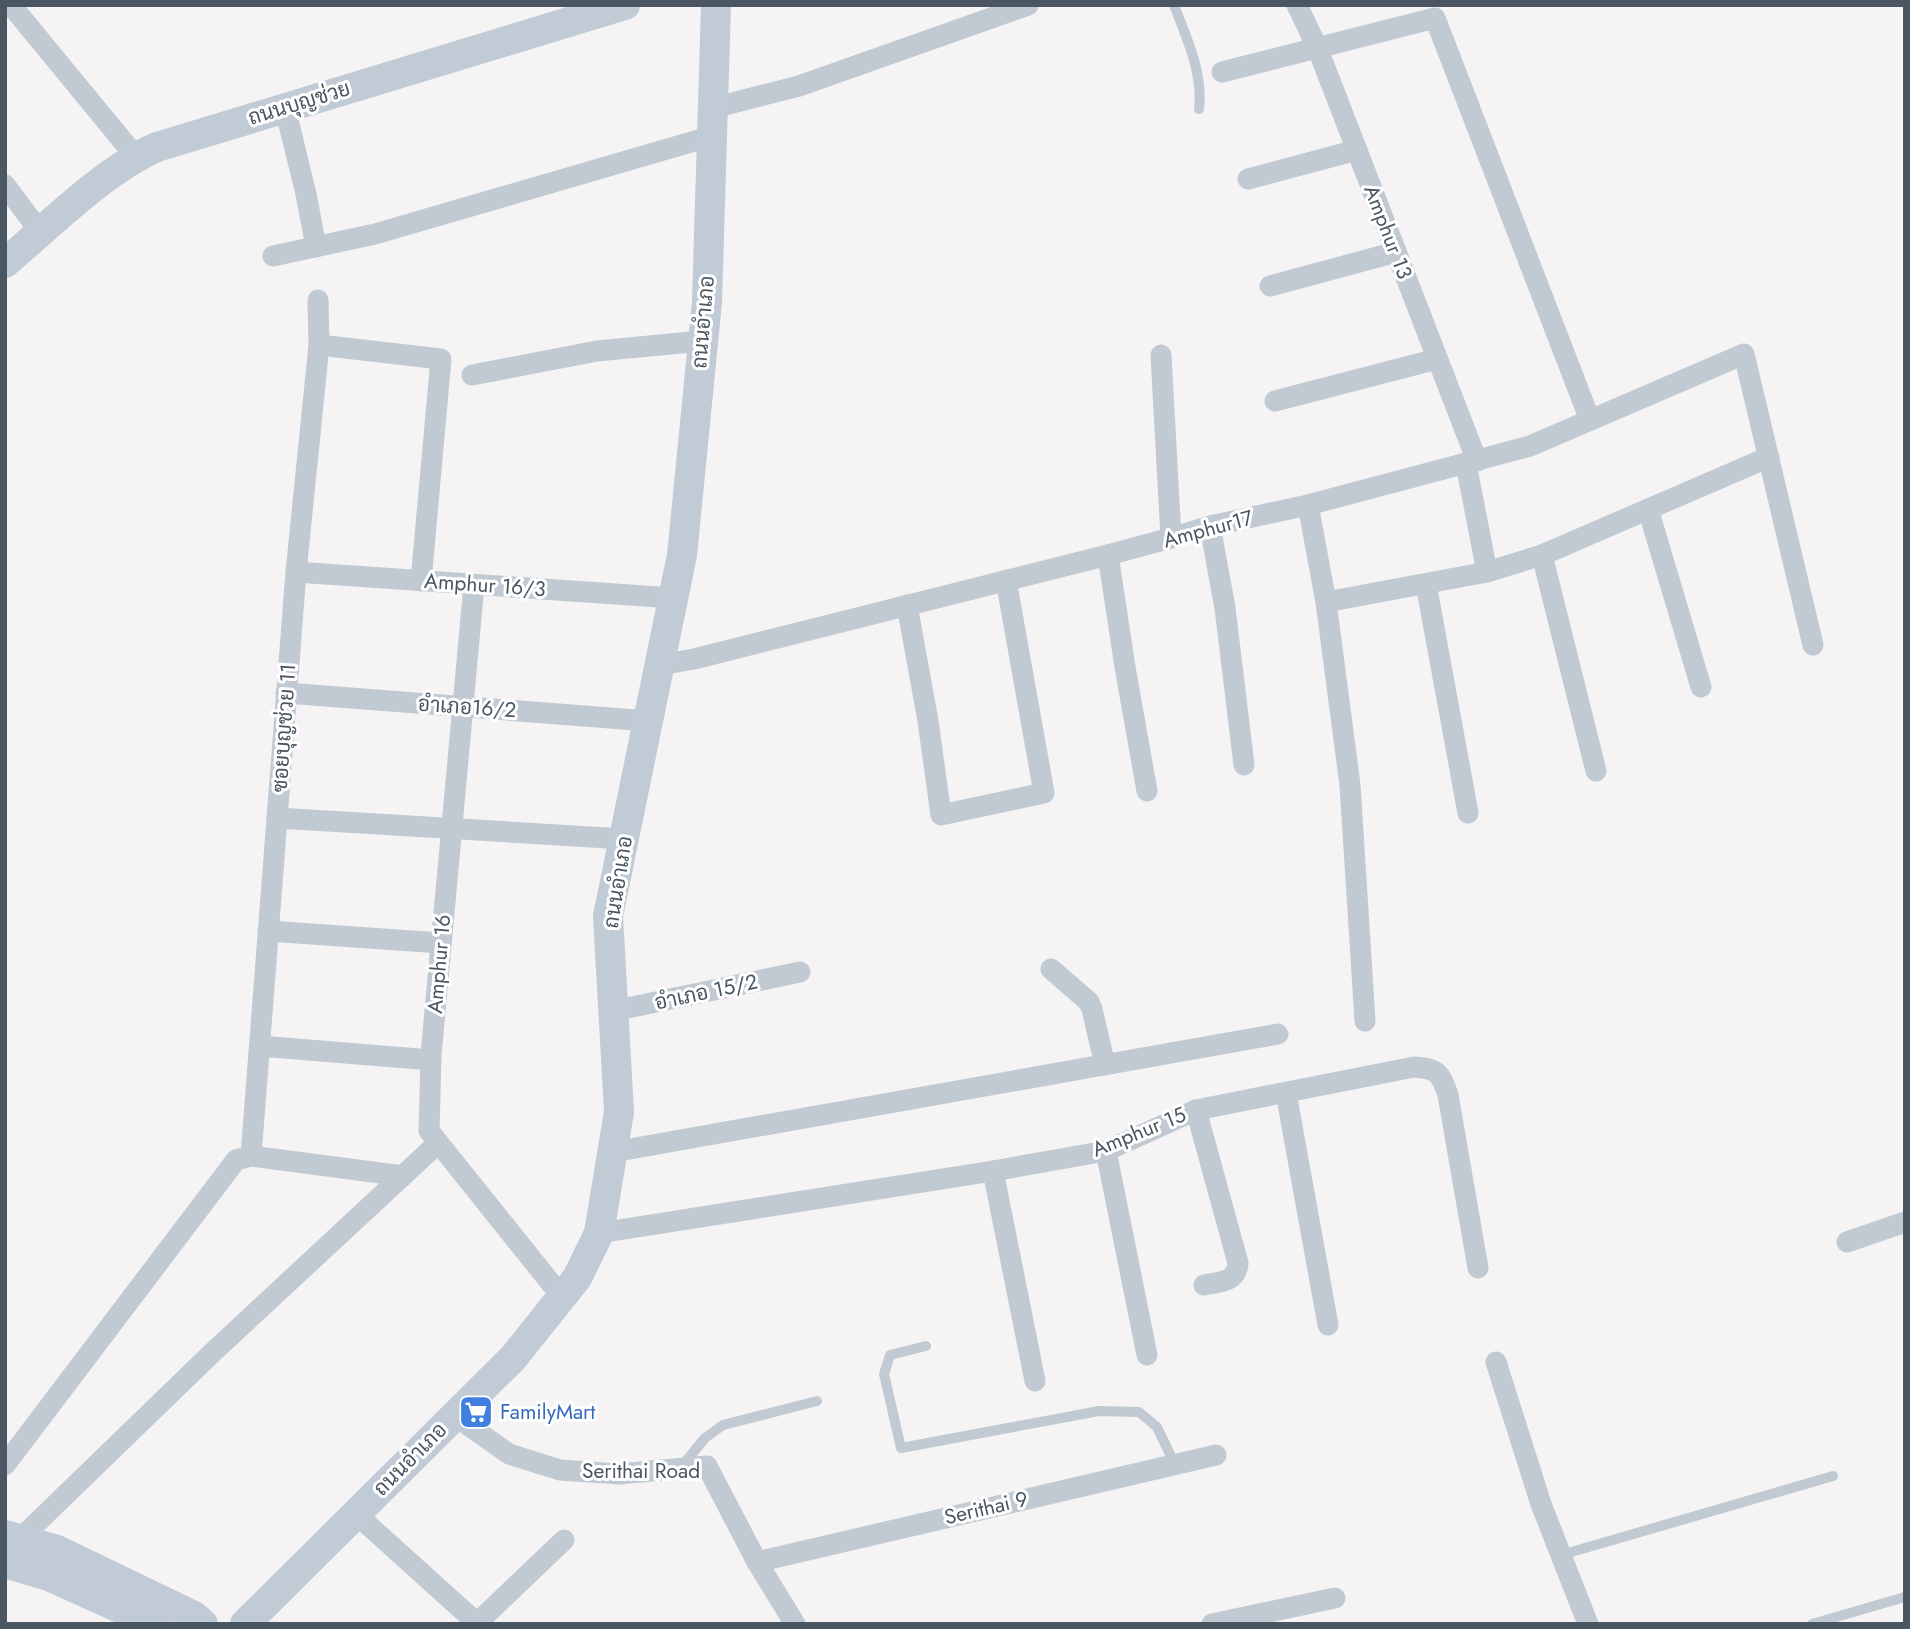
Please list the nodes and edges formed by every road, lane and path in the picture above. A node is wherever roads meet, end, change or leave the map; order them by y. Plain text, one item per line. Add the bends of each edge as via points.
1 (11, 5) edge
2 (625, 5) edge
3 (716, 5) edge
4 (1028, 5) edge
5 (1174, 5) edge
6 (1297, 5) edge
7 (1317, 47) junction
8 (1222, 72) dead end
9 (285, 108) junction
10 (1199, 109) dead end
11 (712, 122) junction
12 (1357, 150) junction
13 (136, 157) junction
14 (1248, 179) dead end
15 (5, 184) edge
16 (41, 233) junction
17 (316, 247) junction
18 (1396, 252) junction
19 (273, 256) dead end
20 (5, 262) edge
21 (1269, 286) dead end
22 (318, 300) dead end
23 (702, 341) junction
24 (319, 345) junction
25 (1161, 355) dead end
26 (1437, 359) junction
27 (472, 375) dead end
28 (1275, 401) dead end
29 (1590, 420) junction
30 (1769, 457) junction
31 (1471, 462) junction
32 (1308, 505) junction
33 (1648, 509) junction
34 (1210, 526) junction
35 (1171, 538) junction
36 (1108, 555) junction
37 (1542, 555) junction
38 (296, 572) junction
39 (1487, 572) junction
40 (1006, 580) junction
41 (421, 581) junction
42 (474, 584) junction
43 (1426, 584) junction
44 (673, 598) junction
45 (1326, 602) junction
46 (907, 605) junction
47 (1813, 645) dead end
48 (660, 665) junction
49 (1700, 687) dead end
50 (286, 693) junction
51 (463, 707) junction
52 (649, 721) junction
53 (1244, 765) dead end
54 (1596, 771) dead end
55 (1147, 791) dead end
56 (1468, 813) dead end
57 (277, 818) junction
58 (452, 829) junction
59 (624, 839) junction
60 (268, 931) junction
61 (441, 943) junction
62 (1051, 969) dead end
63 (800, 972) dead end
64 (613, 1011) junction
65 (1365, 1021) dead end
66 (1278, 1034) dead end
67 (260, 1046) junction
68 (431, 1060) junction
69 (1105, 1065) junction
70 (1286, 1093) junction
71 (1196, 1110) junction
72 (438, 1143) junction
73 (1106, 1150) junction
74 (613, 1152) junction
75 (251, 1156) junction
76 (993, 1171) junction
77 (403, 1176) junction
78 (1905, 1222) edge
79 (599, 1233) junction
80 (1847, 1242) dead end
81 (1478, 1268) dead end
82 (1204, 1285) dead end
83 (562, 1297) junction
84 (1328, 1325) dead end
85 (926, 1346) dead end
86 (1147, 1354) dead end
87 (1496, 1362) dead end
88 (1035, 1381) dead end
89 (817, 1401) dead end
90 (455, 1416) junction
91 (1216, 1455) dead end
92 (5, 1465) edge
93 (1175, 1465) junction
94 (680, 1468) junction
95 (1833, 1476) dead end
96 (356, 1514) junction
97 (564, 1540) dead end
98 (10, 1546) edge
99 (1561, 1555) junction
100 (757, 1562) junction
101 (1905, 1597) edge
102 (1335, 1598) dead end
103 (256, 1620) edge
104 (477, 1623) edge
105 (155, 1624) edge
106 (203, 1624) edge
107 (795, 1624) edge
108 (1212, 1624) edge
109 (1588, 1624) edge
110 (1812, 1624) edge

1 - 13 street
2 - 9 street, ถนนบุญช่วย
3 - 11 street, ถนนอำเภอ
4 - 11 street via 799,86
5 - 10 lane via 1198,72
6 - 7 street, Amphur 13
7 - 8 street
7 - 12 street, Amphur 13
7 - 29 street via 1435,18
9 - 13 street, ถนนบุญช่วย
9 - 17 street
11 - 17 street via 375,234
11 - 23 street, ถนนอำเภอ
12 - 14 street
12 - 18 street, Amphur 13
13 - 16 street, ถนนบุญช่วย
15 - 16 street
16 - 20 street, ถนนบุญช่วย
17 - 19 street
18 - 21 street
18 - 26 street, Amphur 13
22 - 24 street, ซอยบุญช่วย 11
23 - 27 street via 597,351
23 - 44 street, ถนนอำเภอ via 682,555
24 - 38 street, ซอยบุญช่วย 11
24 - 41 street via 442,359
25 - 35 street
26 - 28 street
26 - 31 street, Amphur 13
29 - 30 street, Amphur17 via 1744,354
29 - 31 street, Amphur17 via 1530,446
30 - 33 street
30 - 47 street
31 - 32 street, Amphur17
31 - 39 street, Amphur 13
32 - 34 street, Amphur17
32 - 45 street
33 - 37 street
33 - 49 street
34 - 35 street, Amphur17
34 - 53 street
35 - 36 street, Amphur17
36 - 40 street, Amphur17
36 - 55 street
37 - 39 street
37 - 54 street
38 - 41 street, Amphur 16/3
38 - 50 street, ซอยบุญช่วย 11
39 - 43 street
40 - 46 street, Amphur17
40 - 46 street via 1044,793 941,815
41 - 42 street, Amphur 16/3
42 - 44 street, Amphur 16/3
42 - 51 street, Amphur 16
43 - 45 street
43 - 56 street
44 - 48 street, ถนนอำเภอ
45 - 65 street via 1350,785
46 - 48 street, Amphur17
48 - 52 street, ถนนอำเภอ
50 - 51 street, อำเภอ16/2
50 - 57 street, ซอยบุญช่วย 11
51 - 52 street, อำเภอ16/2
51 - 58 street, Amphur 16
52 - 59 street, ถนนอำเภอ
57 - 58 street
57 - 60 street, ซอยบุญช่วย 11
58 - 59 street
58 - 61 street, Amphur 16
59 - 64 street, ถนนอำเภอ via 608,916
60 - 61 street
60 - 67 street, ซอยบุญช่วย 11
61 - 68 street, Amphur 16
62 - 69 street via 1089,1002
63 - 64 street, อำเภอ 15/2
64 - 74 street, ถนนอำเภอ via 619,1112
66 - 69 street
67 - 68 street
67 - 75 street, ซอยบุญช่วย 11
68 - 72 street, Amphur 16 via 429,1132
69 - 74 street
70 - 71 street, Amphur 15
70 - 81 street, Amphur 15 via 1414,1067 1432,1068 1442,1077
70 - 84 street
71 - 73 street, Amphur 15
71 - 82 street via 1238,1263 1233,1277
72 - 77 street
72 - 83 street, Amphur 16
73 - 76 street, Amphur 15
73 - 86 street
74 - 79 street, ถนนอำเภอ
75 - 77 street
75 - 92 street via 236,1160
76 - 79 street, Amphur 15
76 - 88 street
77 - 98 street
78 - 80 street
79 - 83 street, ถนนอำเภอ
83 - 90 street, ถนนอำเภอ via 513,1358
85 - 93 lane via 890,1355 884,1374 901,1448 1099,1410 1139,1412 1157,1427
87 - 99 street
89 - 94 lane via 723,1425 705,1438
90 - 94 street, Serithai Road via 509,1454 560,1470 619,1474
90 - 96 street, ถนนอำเภอ
91 - 93 street, Serithai 9
93 - 100 street, Serithai 9
94 - 100 street, Serithai Road via 707,1466
95 - 99 lane
96 - 103 street, ถนนอำเภอ
96 - 104 street
97 - 104 street
98 - 105 street via 49,1576
98 - 106 street via 57,1550
99 - 109 street
100 - 107 street, Serithai Road
101 - 110 lane
102 - 108 street

